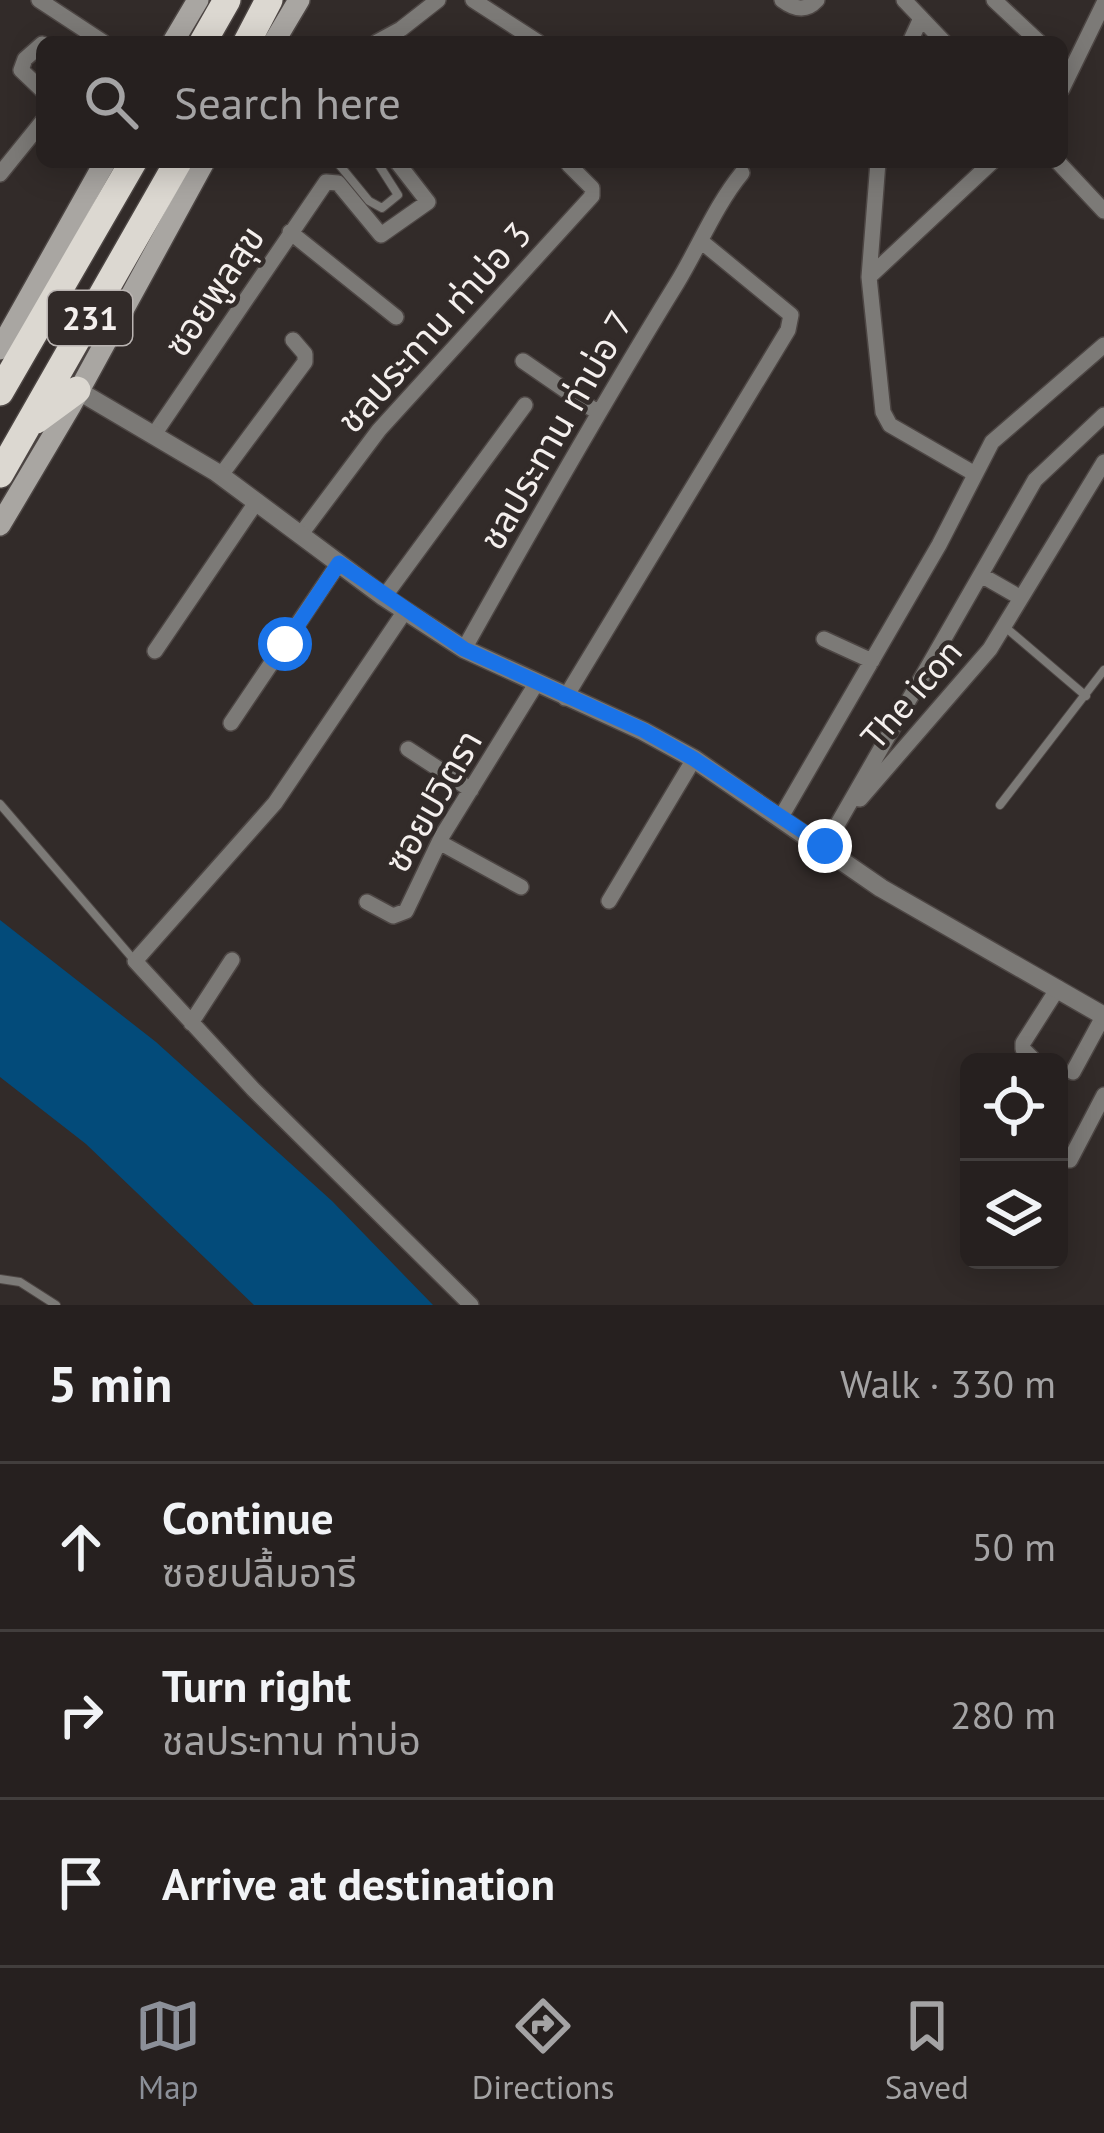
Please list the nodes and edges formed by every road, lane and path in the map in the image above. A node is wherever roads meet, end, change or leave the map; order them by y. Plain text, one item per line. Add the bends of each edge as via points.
1 (38, 0) edge
2 (198, 0) edge
3 (227, 0) edge
4 (269, 0) edge
5 (298, 0) edge
6 (438, 0) edge
7 (473, 0) edge
8 (782, 0) edge
9 (817, 0) edge
10 (904, 0) edge
11 (994, 0) edge
12 (1104, 3) edge
13 (921, 18) junction
14 (67, 20) junction
15 (50, 36) edge
16 (94, 36) edge
17 (177, 36) edge
18 (206, 36) edge
19 (250, 36) edge
20 (277, 36) edge
21 (388, 36) edge
22 (529, 36) edge
23 (913, 36) edge
24 (938, 36) edge
25 (1033, 36) edge
26 (36, 51) edge
27 (1068, 65) edge
28 (36, 85) edge
29 (36, 129) edge
30 (102, 168) edge
31 (131, 168) edge
32 (175, 168) edge
33 (202, 168) edge
34 (342, 168) edge
35 (381, 168) edge
36 (402, 168) edge
37 (572, 168) edge
38 (878, 168) edge
39 (986, 168) edge
40 (1064, 168) edge
41 (742, 173) dead end
42 (0, 174) edge
43 (1104, 211) edge
44 (290, 232) junction
45 (702, 242) junction
46 (869, 277) junction
47 (396, 317) dead end
48 (4, 331) edge
49 (293, 340) dead end
50 (1104, 345) edge
51 (523, 362) dead end
52 (0, 372) edge
53 (76, 390) junction
54 (0, 392) edge
55 (525, 405) dead end
56 (597, 412) junction
57 (1104, 415) edge
58 (28, 426) junction
59 (153, 436) junction
60 (1104, 462) edge
61 (0, 474) edge
62 (975, 474) junction
63 (221, 475) junction
64 (257, 501) junction
65 (0, 525) edge
66 (301, 534) junction
67 (339, 563) junction
68 (981, 574) junction
69 (384, 597) junction
70 (1021, 598) junction
71 (405, 611) junction
72 (1004, 626) junction
73 (824, 640) dead end
74 (464, 649) junction
75 (155, 651) dead end
76 (872, 661) junction
77 (1104, 670) edge
78 (536, 684) junction
79 (1086, 696) junction
80 (565, 698) junction
81 (231, 723) dead end
82 (408, 749) dead end
83 (694, 759) junction
84 (471, 790) junction
85 (0, 804) edge
86 (1000, 805) dead end
87 (781, 817) junction
88 (838, 824) junction
89 (439, 842) junction
90 (825, 846) junction
91 (521, 886) dead end
92 (367, 902) dead end
93 (609, 902) dead end
94 (232, 960) dead end
95 (135, 961) junction
96 (1058, 988) junction
97 (1104, 1016) edge
98 (191, 1023) junction
99 (1027, 1053) edge
100 (1073, 1072) dead end
101 (1104, 1095) edge
102 (1070, 1160) dead end
103 (0, 1279) edge
104 (56, 1305) edge
105 (471, 1305) edge

1 - 14 street
2 - 17 main road
3 - 18 highway
4 - 19 highway
5 - 20 main road
6 - 21 street
7 - 22 street
8 - 9 street via 797,8
10 - 13 street
11 - 25 street
12 - 27 street
13 - 23 street
13 - 24 street
14 - 15 street
14 - 16 street
26 - 28 street via 20,70
29 - 42 street
30 - 48 main road
31 - 54 highway, 231
32 - 58 highway, 231
33 - 53 main road
34 - 35 lane via 382,208 398,195
36 - 44 street, ซอยพูลสุข via 428,202 381,236 338,183 326,182
37 - 66 street, ชลประทาน ท่าบ่อ 3 via 592,196 379,430
38 - 46 street
39 - 46 street
40 - 43 street
41 - 45 street, ชลประทาน ท่าบ่อ 7
44 - 47 street
44 - 59 street, ซอยพูลสุข
45 - 56 street, ชลประทาน ท่าบ่อ 7
45 - 80 street via 790,315 788,330
46 - 62 street via 886,419
48 - 52 highway via 15,337
49 - 63 street via 305,362
50 - 62 street via 992,442
51 - 56 street
53 - 58 highway
53 - 59 street
53 - 65 main road
55 - 69 street
56 - 74 street, ชลประทาน ท่าบ่อ 7
57 - 68 street, The icon via 1035,480
58 - 61 highway, 231
59 - 63 street
60 - 70 street, The icon
62 - 76 street
63 - 64 street
64 - 66 street
64 - 75 street
66 - 67 street
67 - 69 street
67 - 81 street
68 - 70 street
68 - 88 street, The icon
69 - 71 street
70 - 72 street, The icon
71 - 74 street
71 - 95 street via 275,803
72 - 79 lane
72 - 88 street, The icon
73 - 76 street
74 - 78 street
76 - 87 street
77 - 79 lane
78 - 80 street
78 - 84 street, ซอยปวิตรา
79 - 86 lane
80 - 83 street
82 - 84 street
83 - 87 street
83 - 93 street
84 - 89 street, ซอยปวิตรา
85 - 95 lane
87 - 90 street
88 - 90 street, The icon
89 - 91 street
89 - 92 street, ซอยปวิตรา via 400,916
90 - 96 street via 881,888
94 - 98 street
95 - 98 street
96 - 97 street
96 - 99 street via 1023,1043
97 - 100 street
98 - 105 street
101 - 102 street
103 - 104 lane

